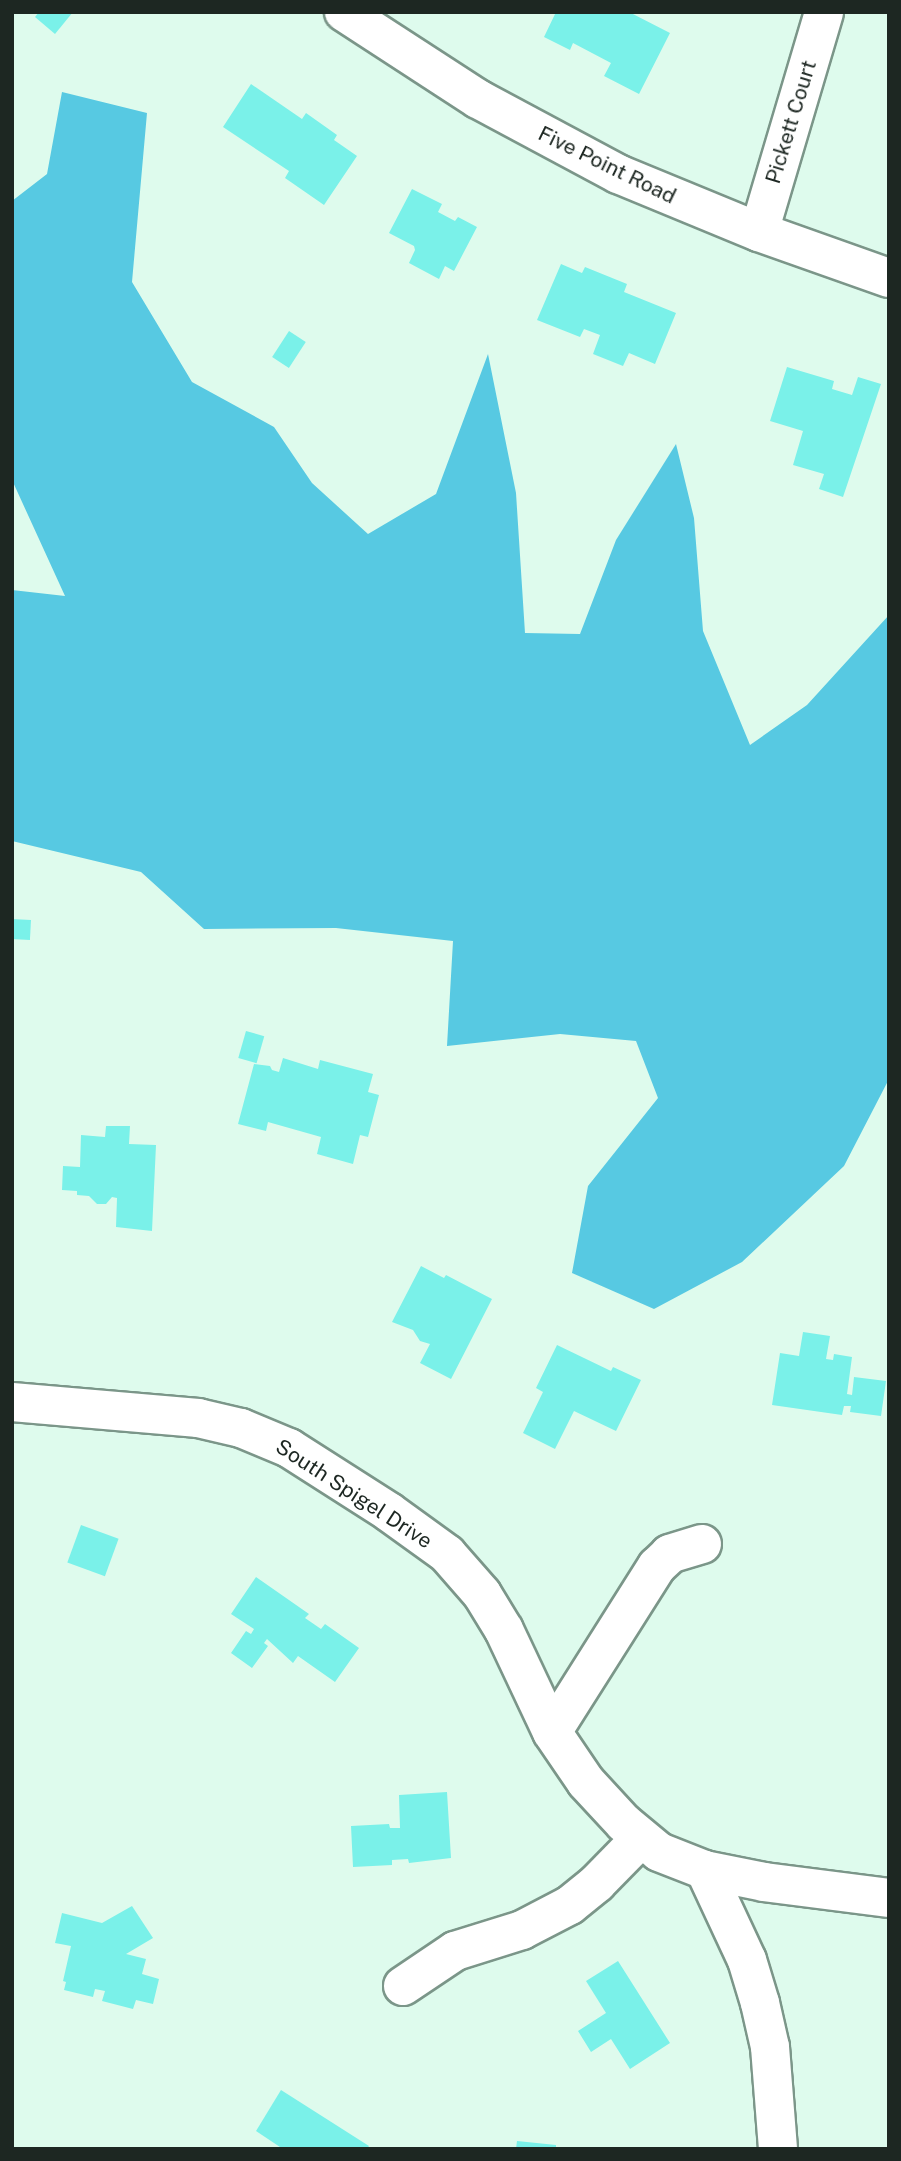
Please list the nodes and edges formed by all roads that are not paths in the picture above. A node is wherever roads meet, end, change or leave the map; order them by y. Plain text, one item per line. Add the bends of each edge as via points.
1 (344, 12) edge
2 (824, 12) edge
3 (759, 232) junction
4 (889, 278) edge
5 (12, 1402) edge
6 (702, 1544) dead end
7 (552, 1732) junction
8 (641, 1838) junction
9 (705, 1870) junction
10 (889, 1898) edge
11 (403, 1986) dead end
12 (778, 2149) edge

1 - 3 street, Five Point Road via 478,99 618,174
2 - 3 street, Pickett Court
3 - 4 street, Five Point Road
5 - 7 street, South Spigel Drive via 198,1418 241,1428 289,1448 447,1554 482,1594 504,1630
6 - 7 street via 670,1554 657,1566
7 - 8 street, South Spigel Drive via 586,1782
8 - 9 street, South Spigel Drive via 659,1852
8 - 11 street via 570,1905 522,1930 456,1951
9 - 10 street, South Spigel Drive
9 - 12 street via 747,1960 760,2003 770,2047

